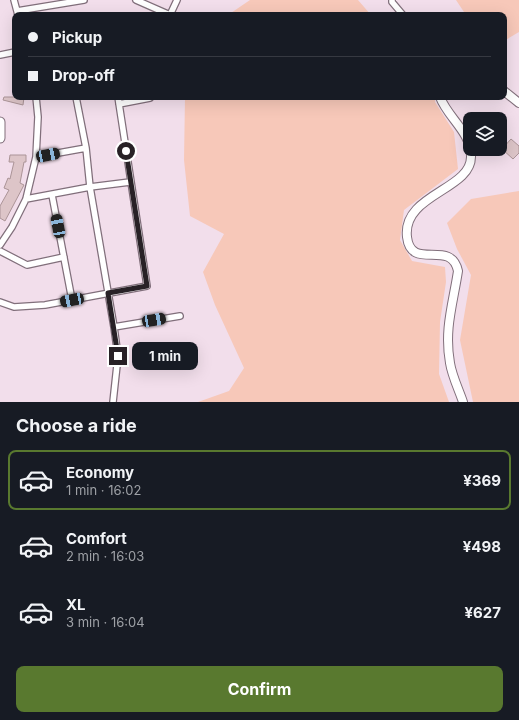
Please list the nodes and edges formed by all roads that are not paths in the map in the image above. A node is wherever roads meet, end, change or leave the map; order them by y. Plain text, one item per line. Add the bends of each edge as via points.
1 (14, 0) edge
2 (84, 0) edge
3 (136, 0) edge
4 (177, 0) edge
5 (392, 0) edge
6 (17, 12) edge
7 (22, 12) edge
8 (163, 12) edge
9 (171, 12) edge
10 (400, 12) edge
11 (12, 53) edge
12 (0, 55) edge
13 (507, 93) edge
14 (36, 100) edge
15 (77, 100) edge
16 (118, 100) edge
17 (140, 100) edge
18 (441, 100) edge
19 (519, 103) edge
20 (119, 104) junction
21 (0, 122) edge
22 (0, 138) edge
23 (86, 148) junction
24 (36, 157) junction
25 (130, 182) junction
26 (90, 188) junction
27 (52, 195) junction
28 (26, 199) junction
29 (0, 245) edge
30 (0, 251) edge
31 (64, 257) junction
32 (108, 293) junction
33 (72, 300) junction
34 (0, 302) edge
35 (180, 316) dead end
36 (114, 327) junction
37 (113, 402) edge
38 (463, 402) edge

1 - 6 street
2 - 7 street
3 - 8 street
4 - 9 street
5 - 10 street
11 - 12 street
13 - 19 main road
14 - 24 street
15 - 23 street
16 - 20 street
17 - 20 street
18 - 38 main road via 464,133 470,150 470,162 464,173 412,213 406,231 410,248 417,254 447,256 457,265 448,340 450,365
20 - 25 street
21 - 22 highway
23 - 24 street
23 - 26 street
24 - 28 street
25 - 26 street
25 - 32 street via 147,286
26 - 27 street
26 - 32 street
27 - 28 street
27 - 31 street
28 - 29 street
30 - 31 street via 27,265
31 - 33 street
32 - 33 street
32 - 36 street
33 - 34 street via 14,307
35 - 36 street
36 - 37 street via 118,356

